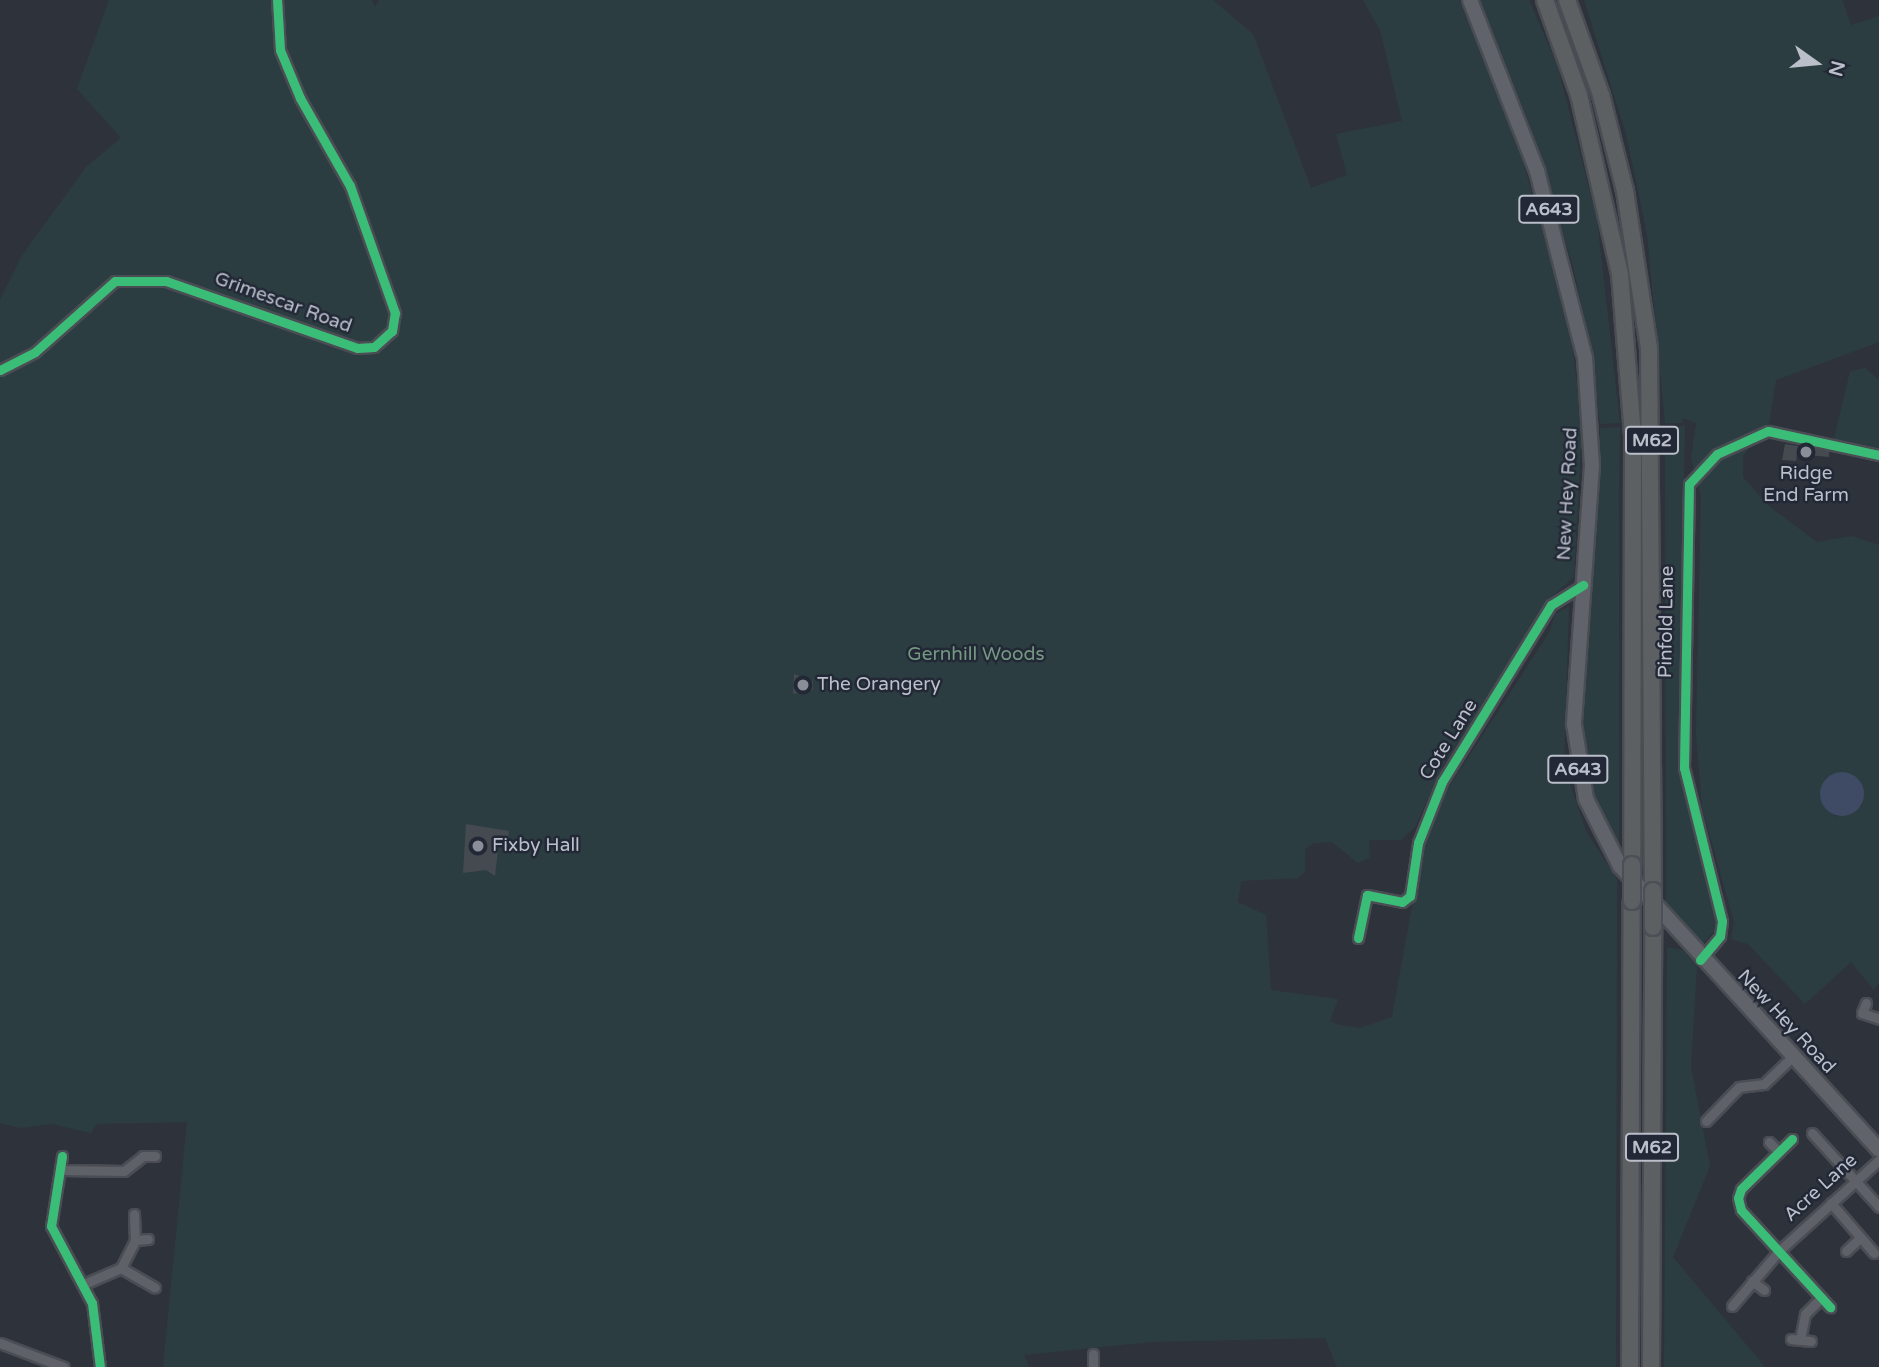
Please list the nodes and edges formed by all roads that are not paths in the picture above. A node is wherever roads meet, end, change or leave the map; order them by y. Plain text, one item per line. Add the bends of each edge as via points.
1 (277, 0) edge
2 (1470, 0) edge
3 (1545, 0) edge
4 (1567, 0) edge
5 (0, 370) edge
6 (1879, 455) edge
7 (1583, 585) junction
8 (1358, 938) dead end
9 (1700, 960) junction
10 (1866, 1003) dead end
11 (1879, 1019) edge
12 (1792, 1057) junction
13 (1706, 1121) dead end
14 (1812, 1133) dead end
15 (1792, 1139) dead end
16 (1769, 1142) dead end
17 (1879, 1150) edge
18 (1779, 1152) junction
19 (62, 1156) dead end
20 (155, 1156) dead end
21 (1879, 1160) edge
22 (61, 1170) junction
23 (1854, 1181) junction
24 (1831, 1203) junction
25 (1879, 1207) edge
26 (134, 1214) dead end
27 (1860, 1238) junction
28 (148, 1239) dead end
29 (135, 1240) junction
30 (1779, 1251) junction
31 (1846, 1251) dead end
32 (1874, 1253) dead end
33 (121, 1268) junction
34 (1752, 1281) junction
35 (84, 1284) junction
36 (155, 1288) dead end
37 (1764, 1290) dead end
38 (1821, 1298) junction
39 (1732, 1306) dead end
40 (1830, 1307) dead end
41 (1811, 1341) dead end
42 (0, 1343) edge
43 (1093, 1354) dead end
44 (64, 1367) edge
45 (100, 1367) edge
46 (1093, 1367) edge
47 (1630, 1367) edge
48 (1651, 1367) edge

1 - 5 street, Grimescar Road via 280,50 300,98 350,186 395,313 392,331 374,347 356,348 166,281 115,281 34,352
2 - 7 main road, New Hey Road / A643 via 1523,129 1579,324 1592,445
3 - 47 highway, M62, bridge via 1579,95 1620,274 1633,435
4 - 48 highway, M62, bridge via 1601,96 1625,191 1649,348
6 - 9 street, Pinfold Lane via 1768,431 1717,454 1689,484 1684,768 1722,921 1717,942
7 - 8 street, Cote Lane via 1551,605 1442,782 1418,843 1410,896 1402,902 1367,895
7 - 9 main road, New Hey Road / A643 via 1574,724 1586,799 1620,866
9 - 12 main road, New Hey Road / A643
10 - 11 street via 1862,1013
12 - 13 street via 1764,1084 1739,1087
12 - 17 main road, New Hey Road / A643
14 - 23 street
15 - 18 street
16 - 18 street
18 - 30 street via 1738,1198
19 - 22 street
20 - 22 street via 141,1153 124,1171
21 - 23 street, Acre Lane
22 - 35 street via 51,1226
23 - 24 street, Acre Lane
23 - 25 street
24 - 27 street
24 - 30 street, Acre Lane
26 - 29 street
27 - 31 street
27 - 32 street
28 - 29 street
29 - 33 street
30 - 34 street, Acre Lane
30 - 38 street
33 - 35 street
33 - 36 street
34 - 37 street
34 - 39 street, Acre Lane
35 - 45 street via 92,1303
38 - 40 street
38 - 41 street via 1805,1314 1796,1339
42 - 44 street
43 - 46 street

